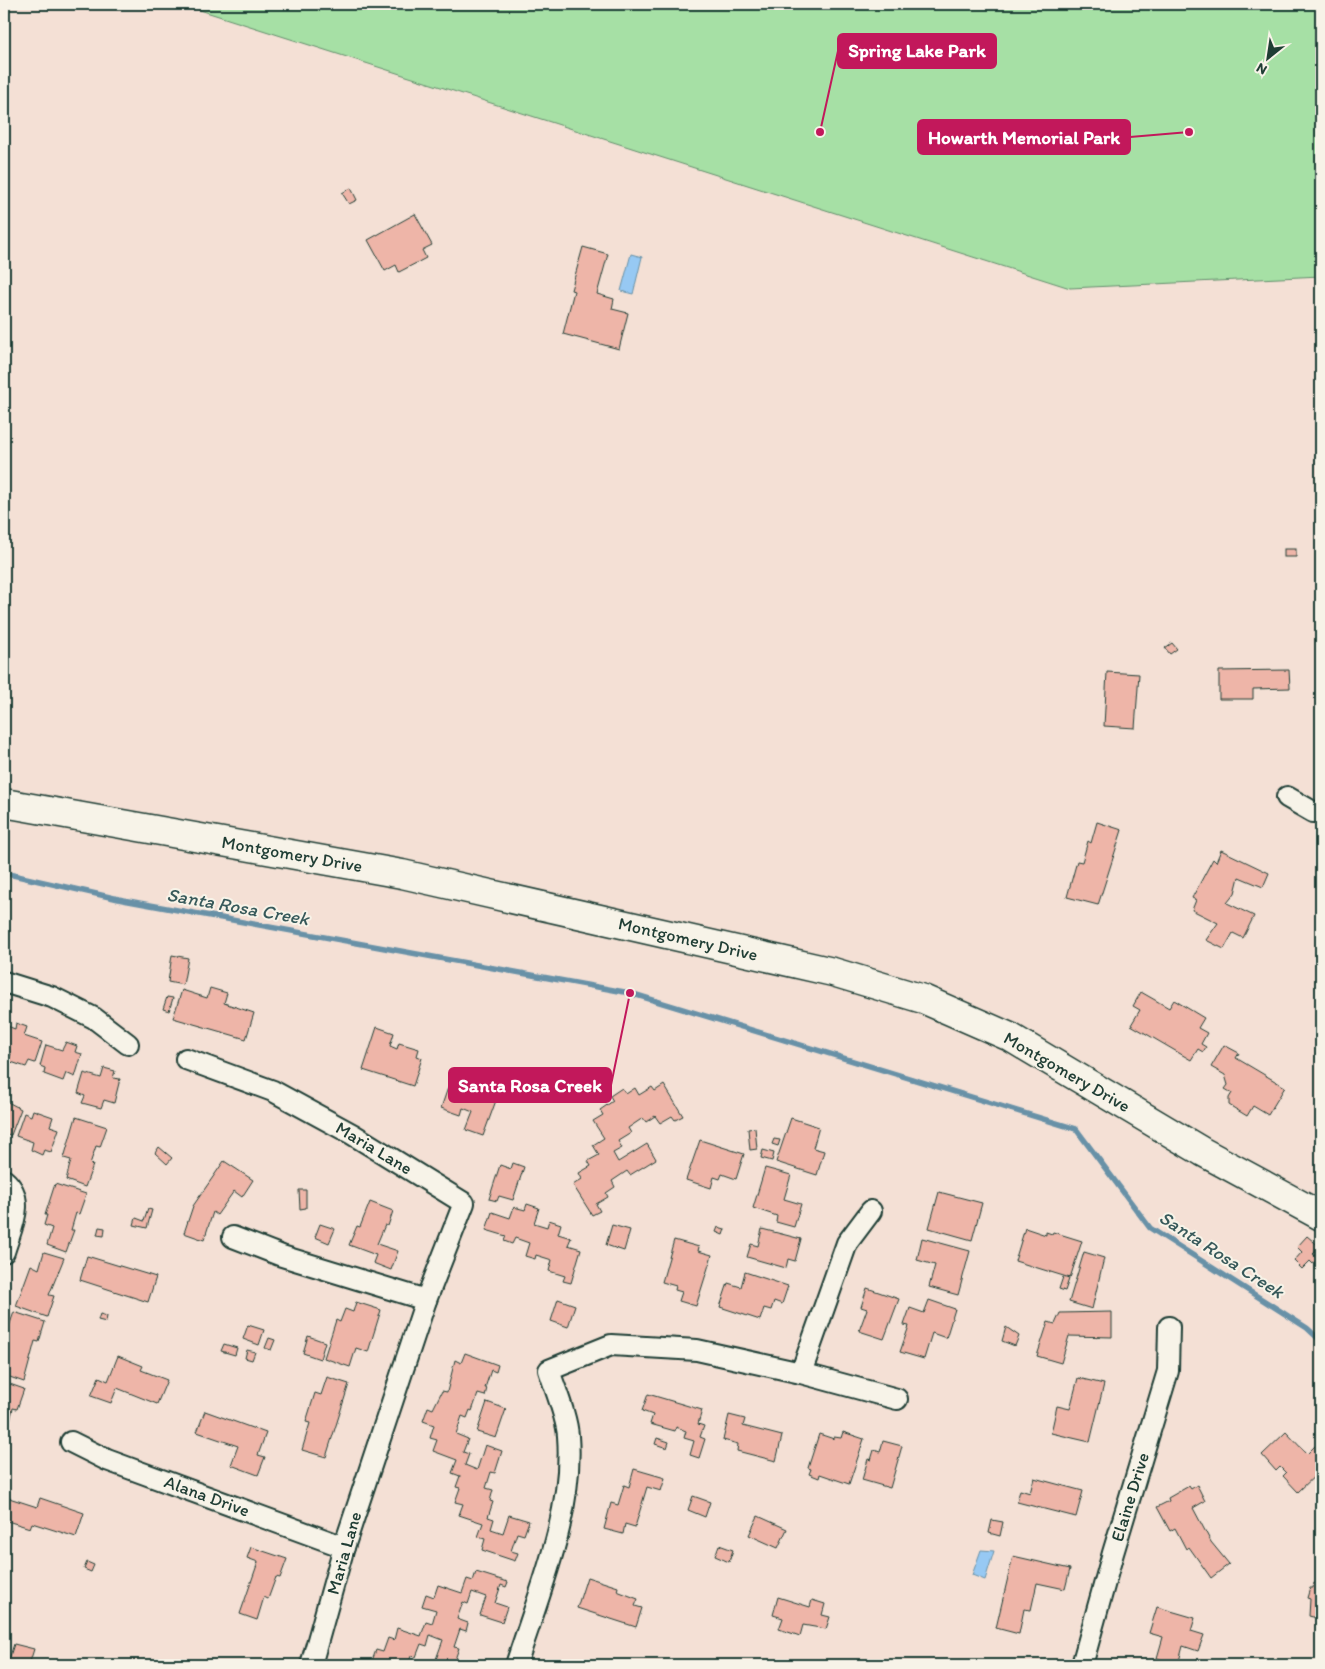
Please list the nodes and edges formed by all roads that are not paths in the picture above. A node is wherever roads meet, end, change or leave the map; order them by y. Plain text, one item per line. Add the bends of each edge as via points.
1 (1287, 797) dead end
2 (4, 803) edge
3 (1321, 812) edge
4 (4, 982) edge
5 (128, 1044) dead end
6 (186, 1059) dead end
7 (4, 1180) edge
8 (871, 1211) dead end
9 (1321, 1216) edge
10 (233, 1237) dead end
11 (4, 1252) edge
12 (426, 1300) junction
13 (1169, 1327) dead end
14 (801, 1373) junction
15 (897, 1399) dead end
16 (71, 1442) dead end
17 (344, 1547) junction
18 (311, 1665) edge
19 (516, 1665) edge
20 (1082, 1665) edge

1 - 3 street via 1313,812
2 - 9 street, Montgomery Drive via 402,874 833,972 923,999 1010,1037 1203,1152
4 - 5 street via 52,996 94,1018
6 - 12 street, Maria Lane via 273,1091 352,1134 464,1203
7 - 11 street via 12,1187 18,1210
8 - 14 street via 847,1243
10 - 12 street via 282,1256
12 - 17 street, Maria Lane
13 - 20 street, Elaine Drive via 1168,1371
14 - 15 street
14 - 19 street via 697,1350 611,1345 549,1370 568,1434 563,1516
16 - 17 street, Alana Drive via 106,1460
17 - 18 street, Maria Lane

